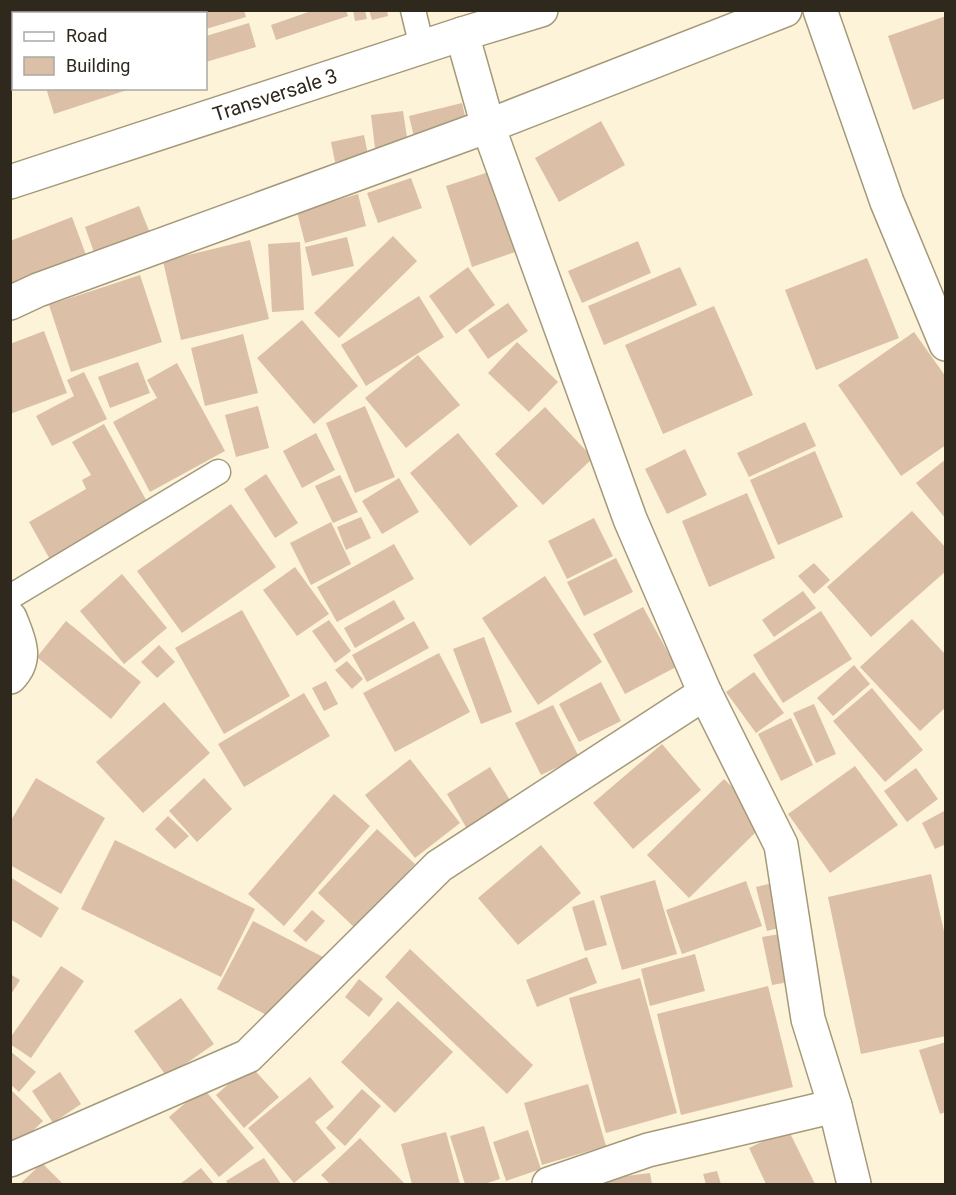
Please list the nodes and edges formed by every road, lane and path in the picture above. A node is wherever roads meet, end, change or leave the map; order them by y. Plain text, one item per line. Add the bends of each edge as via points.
1 (413, 10) edge
2 (541, 10) edge
3 (785, 10) edge
4 (820, 10) edge
5 (462, 34) junction
6 (422, 47) junction
7 (488, 126) junction
8 (10, 182) edge
9 (10, 303) edge
10 (945, 344) edge
11 (219, 472) dead end
12 (10, 597) edge
13 (10, 618) edge
14 (10, 677) edge
15 (705, 693) junction
16 (835, 1106) junction
17 (10, 1160) edge
18 (549, 1185) edge
19 (854, 1185) edge

1 - 6 lane
2 - 5 street, Transversale 3
3 - 7 street
4 - 10 street via 887,202
5 - 6 street, Transversale 3
5 - 7 street
6 - 8 street, Transversale 3
7 - 9 street
7 - 15 street via 630,519
11 - 12 lane
13 - 14 street via 22,652 18,670
15 - 16 street via 781,845 808,1019
15 - 17 street via 439,866 248,1056
16 - 18 street via 648,1150
16 - 19 street

